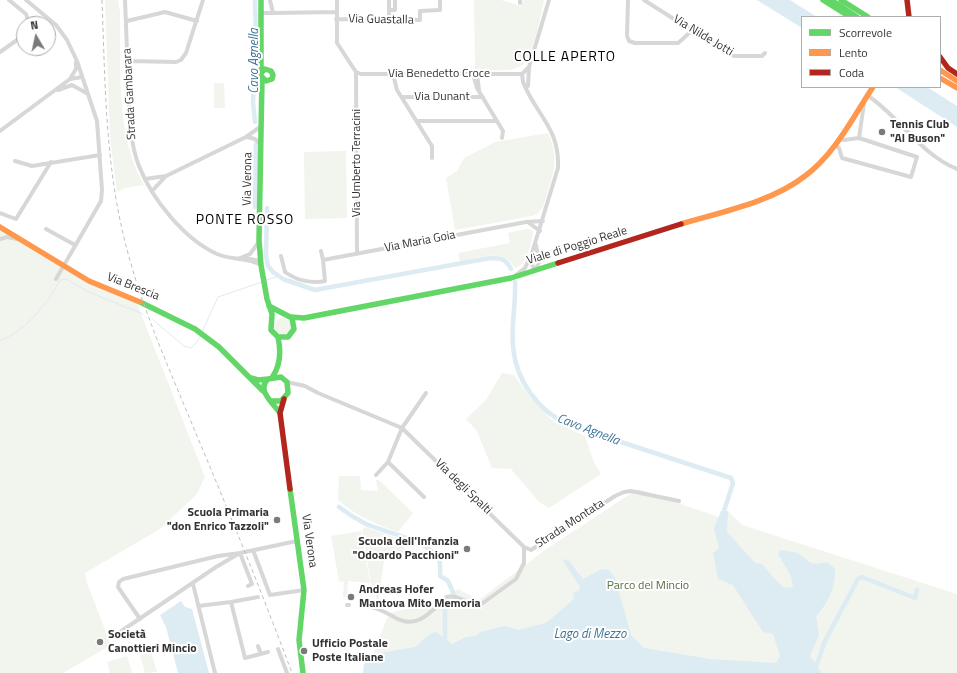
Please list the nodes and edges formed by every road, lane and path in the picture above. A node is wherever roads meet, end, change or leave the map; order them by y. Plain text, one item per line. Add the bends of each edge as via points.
1 (9, 0) edge
2 (26, 0) edge
3 (125, 0) edge
4 (203, 0) edge
5 (261, 0) edge
6 (270, 0) edge
7 (337, 0) edge
8 (389, 0) edge
9 (395, 0) edge
10 (440, 0) edge
11 (549, 0) edge
12 (628, 0) edge
13 (644, 0) edge
14 (824, 0) edge
15 (831, 0) edge
16 (841, 0) edge
17 (907, 0) edge
18 (389, 10) junction
19 (336, 12) junction
20 (261, 13) junction
21 (273, 13) junction
22 (27, 16) edge
23 (848, 16) edge
24 (856, 16) edge
25 (866, 16) edge
26 (908, 16) edge
27 (336, 19) junction
28 (127, 20) junction
29 (389, 20) junction
30 (197, 21) junction
31 (683, 24) junction
32 (693, 31) junction
33 (684, 35) junction
34 (16, 41) edge
35 (0, 52) edge
36 (261, 52) junction
37 (765, 53) dead end
38 (941, 58) edge
39 (77, 61) junction
40 (128, 61) junction
41 (529, 67) junction
42 (269, 69) junction
43 (941, 71) edge
44 (262, 72) junction
45 (356, 72) junction
46 (393, 74) junction
47 (475, 74) junction
48 (522, 74) junction
49 (957, 74) edge
50 (70, 79) junction
51 (83, 79) junction
52 (941, 79) edge
53 (265, 80) junction
54 (957, 81) edge
55 (72, 85) junction
56 (528, 86) junction
57 (872, 88) edge
58 (957, 88) edge
59 (56, 91) junction
60 (528, 92) junction
61 (88, 94) junction
62 (402, 97) junction
63 (483, 97) junction
64 (866, 97) junction
65 (417, 121) junction
66 (497, 121) junction
67 (260, 127) junction
68 (0, 131) edge
69 (246, 137) junction
70 (502, 138) dead end
71 (859, 138) junction
72 (840, 139) junction
73 (260, 144) junction
74 (836, 146) junction
75 (100, 154) junction
76 (432, 158) dead end
77 (15, 161) dead end
78 (51, 162) junction
79 (957, 169) edge
80 (166, 176) junction
81 (145, 179) junction
82 (152, 191) junction
83 (0, 213) edge
84 (543, 221) junction
85 (526, 222) junction
86 (0, 228) edge
87 (46, 228) dead end
88 (540, 231) junction
89 (0, 238) edge
90 (23, 240) junction
91 (259, 240) junction
92 (536, 245) junction
93 (75, 246) junction
94 (321, 250) dead end
95 (357, 254) junction
96 (281, 256) dead end
97 (240, 258) junction
98 (323, 260) junction
99 (530, 260) junction
100 (539, 260) junction
101 (260, 263) junction
102 (63, 265) junction
103 (552, 266) junction
104 (535, 271) junction
105 (511, 278) junction
106 (56, 279) dead end
107 (269, 306) junction
108 (281, 313) junction
109 (291, 317) junction
110 (304, 318) junction
111 (272, 319) junction
112 (294, 327) junction
113 (278, 337) junction
114 (285, 338) junction
115 (280, 348) junction
116 (278, 367) junction
117 (282, 377) junction
118 (250, 378) junction
119 (270, 378) junction
120 (287, 382) junction
121 (299, 385) junction
122 (263, 391) junction
123 (288, 393) junction
124 (426, 393) dead end
125 (284, 399) junction
126 (271, 401) junction
127 (280, 412) junction
128 (402, 428) junction
129 (388, 462) junction
130 (376, 475) dead end
131 (424, 497) dead end
132 (679, 501) dead end
133 (297, 541) junction
134 (524, 547) junction
135 (253, 550) junction
136 (240, 553) junction
137 (193, 584) junction
138 (248, 586) dead end
139 (304, 590) junction
140 (258, 597) dead end
141 (231, 602) junction
142 (198, 606) junction
143 (365, 606) dead end
144 (140, 619) junction
145 (117, 634) dead end
146 (258, 646) dead end
147 (278, 650) dead end
148 (268, 652) dead end
149 (261, 654) junction
150 (215, 673) edge
151 (287, 673) edge
152 (303, 673) edge

1 - 22 street
2 - 39 street via 56,25
3 - 28 street, Strada Gambarara
4 - 30 street
5 - 20 main road, Via Verona
6 - 21 street
7 - 19 street
8 - 18 street
9 - 18 street via 395,10
10 - 29 street, Via Guastalla via 440,10 420,11 420,20
11 - 41 street
12 - 33 street via 629,41 678,42
13 - 31 street, Via Nilde Jotti
14 - 23 main road
15 - 24 main road
16 - 25 main road
17 - 26 main road
18 - 29 street
19 - 21 street
19 - 27 street
20 - 21 street
20 - 36 main road, Via Verona
27 - 29 street, Via Guastalla
27 - 45 street via 338,43
28 - 30 street via 165,12
28 - 40 street, Strada Gambarara
30 - 40 street via 181,60
31 - 32 street, Via Nilde Jotti
31 - 33 street
32 - 33 street
32 - 37 street, Via Nilde Jotti via 734,56 762,56
34 - 35 street
36 - 42 main road, Via Verona
36 - 44 main road, Via Verona
38 - 49 main road
39 - 50 street
39 - 51 street
40 - 81 street, Strada Gambarara via 130,128 133,148
41 - 48 street
41 - 56 street
42 - 44 main road
42 - 53 main road, Via Verona via 273,77
43 - 54 main road
44 - 53 main road, Via Verona
45 - 46 street, Via Benedetto Croce
45 - 95 street, Via Umberto Terracini
46 - 47 street, Via Benedetto Croce
46 - 62 street via 397,90
47 - 48 street, Via Benedetto Croce
47 - 63 street
48 - 56 street via 525,75
48 - 60 street
50 - 51 street
50 - 59 street
51 - 55 street
51 - 61 street
52 - 58 main road
53 - 67 main road, Via Verona
55 - 59 street
55 - 61 street
56 - 60 street
57 - 64 main road, Viale di Poggio Reale
59 - 68 street
60 - 84 street via 555,138 559,154 557,173
61 - 75 street via 97,121
62 - 63 street, Via Dunant
62 - 65 street
63 - 66 street
64 - 71 street, Viale di Poggio Reale
64 - 72 main road, Viale di Poggio Reale
64 - 79 street via 893,115 926,151
65 - 66 street
65 - 76 street via 432,146
66 - 70 street via 503,131
67 - 69 street
67 - 73 main road, Via Verona
69 - 73 street via 255,139
69 - 80 street
71 - 72 street
71 - 74 street via 917,157 911,177 842,158
72 - 74 main road, Viale di Poggio Reale
73 - 91 main road, Via Verona
74 - 103 main road, Viale di Poggio Reale via 810,173 782,192
75 - 78 street
75 - 93 street via 101,201
77 - 78 street via 32,166
78 - 83 street via 16,220
80 - 81 street
80 - 82 street
81 - 82 street, Strada Gambarara
82 - 97 street, Strada Gambarara via 194,240 220,256
84 - 85 street, Via Maria Goia
84 - 88 street
85 - 88 street
85 - 95 street, Via Maria Goia
86 - 90 main road, Via Brescia
87 - 93 street
88 - 92 street
89 - 90 street
90 - 102 main road, Via Brescia
91 - 97 street via 253,251
91 - 101 main road, Via Verona
92 - 99 street
92 - 100 street
93 - 102 street
94 - 98 street
95 - 98 street, Via Maria Goia
96 - 98 street via 285,272 312,282 325,281
97 - 101 street, Strada Gambarara
99 - 104 street
99 - 105 street via 525,268
100 - 103 street
100 - 104 street
101 - 107 main road, Via Verona
102 - 106 street
102 - 118 main road, Via Brescia via 89,281 164,312 197,330
103 - 104 main road, Viale di Poggio Reale
104 - 105 main road, Viale di Poggio Reale
105 - 110 main road, Viale di Poggio Reale
107 - 108 main road
107 - 111 main road, Via Verona
108 - 109 main road
108 - 111 main road
109 - 110 main road, Viale di Poggio Reale
109 - 112 main road
110 - 112 street
111 - 113 main road via 271,330
112 - 114 main road via 291,335
113 - 114 main road
113 - 115 main road
114 - 115 main road
115 - 116 main road
116 - 117 main road
116 - 119 main road
117 - 119 main road
117 - 120 main road
118 - 119 main road
118 - 122 main road, Via Brescia
119 - 122 main road
120 - 121 street, Via degli Spalti
120 - 123 main road
121 - 123 street
121 - 128 street, Via degli Spalti
122 - 126 main road
123 - 125 main road
124 - 128 street
125 - 126 main road
125 - 127 main road, Via Verona
126 - 127 main road
127 - 133 main road, Via Verona
128 - 129 street
128 - 134 street, Via degli Spalti
129 - 130 street
129 - 131 street
132 - 134 street, Strada Montata via 631,491 624,492 531,550
133 - 135 street
133 - 139 main road, Via Verona
134 - 143 street, Strada Montata via 524,563 516,580 480,604 473,605 447,596 417,622 407,622 389,613
135 - 136 street
135 - 139 street via 270,595
136 - 137 street
136 - 138 street via 252,584
136 - 144 street via 123,579 118,587
137 - 142 street
137 - 144 street
139 - 152 main road, Via Verona via 299,640
140 - 141 street
141 - 142 street
141 - 149 street via 245,658
142 - 150 street
144 - 145 street
146 - 149 street
147 - 151 street
148 - 149 street

